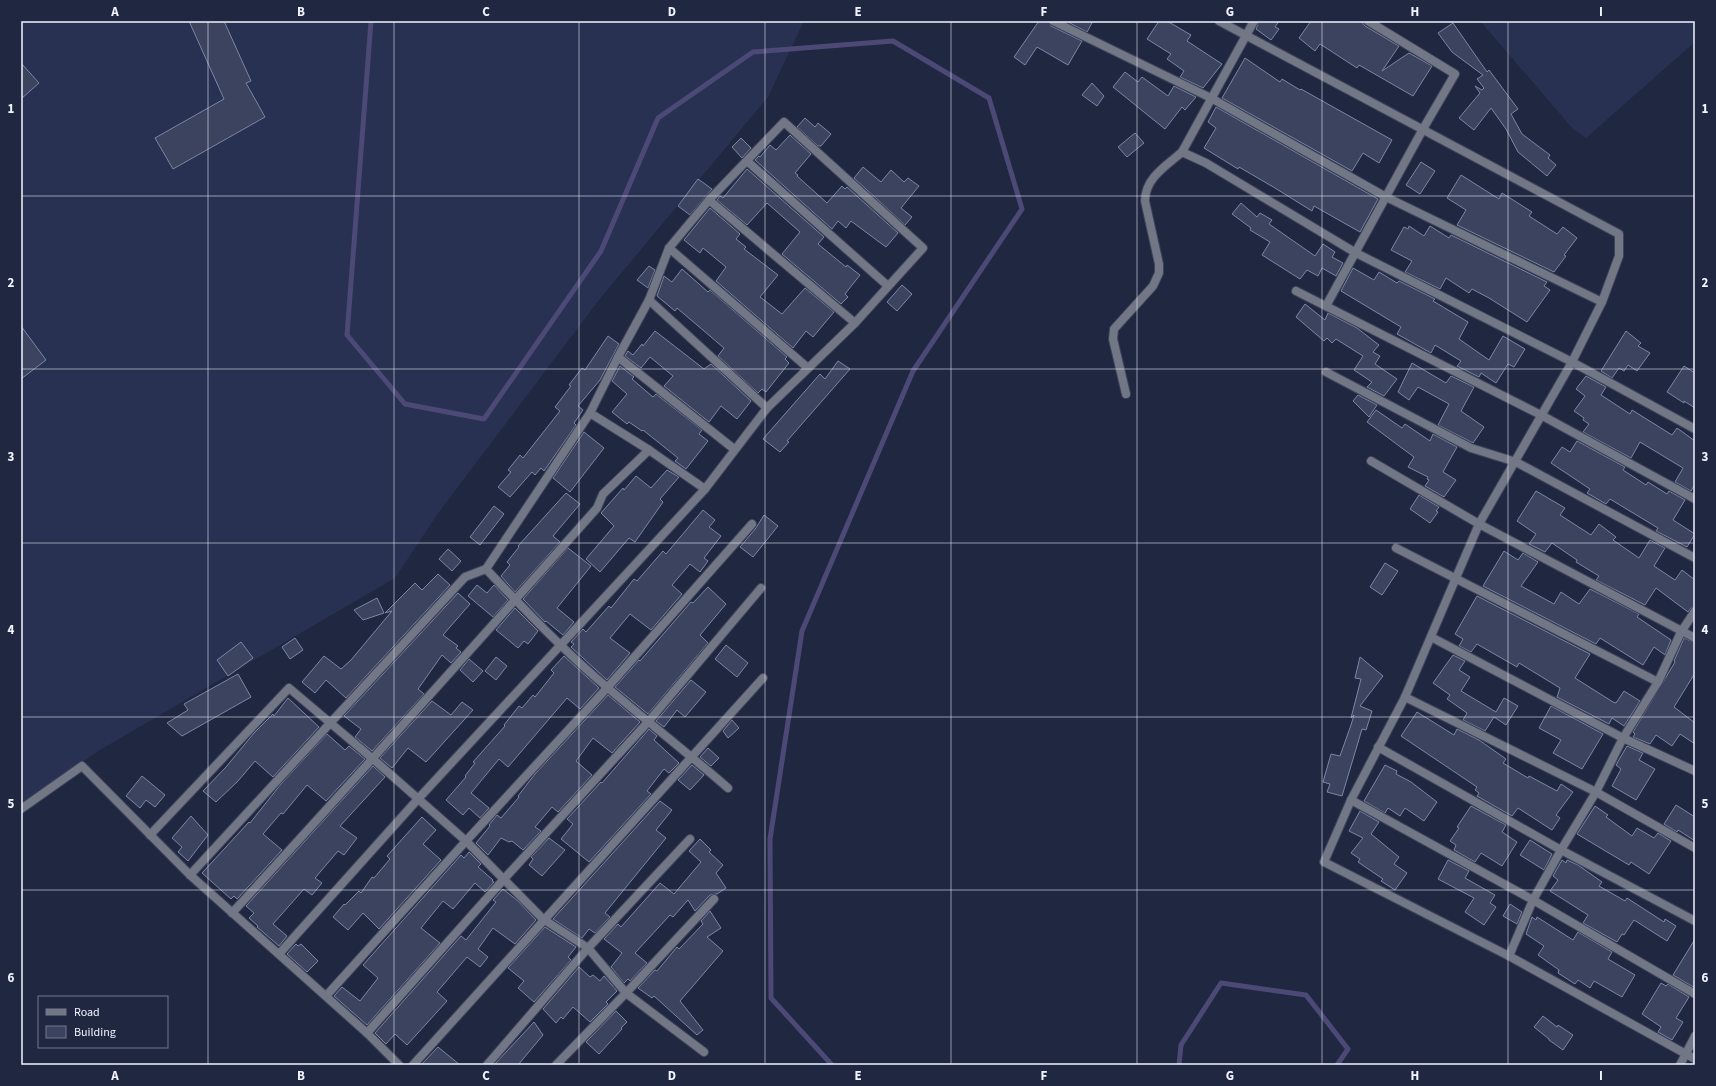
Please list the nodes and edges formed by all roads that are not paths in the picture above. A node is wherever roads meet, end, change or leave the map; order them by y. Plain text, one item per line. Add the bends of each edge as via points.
1 (1053, 21) edge
2 (1219, 21) edge
3 (1254, 21) edge
4 (1368, 21) edge
5 (1247, 35) junction
6 (1211, 98) junction
7 (1423, 129) junction
8 (1182, 152) junction
9 (747, 161) junction
10 (1386, 197) junction
11 (709, 200) junction
12 (669, 248) junction
13 (1356, 253) junction
14 (888, 286) junction
15 (1296, 291) dead end
16 (649, 300) junction
17 (1602, 302) junction
18 (1326, 306) junction
19 (856, 323) junction
20 (618, 357) junction
21 (1572, 362) junction
22 (808, 368) junction
23 (1326, 372) dead end
24 (1126, 394) dead end
25 (767, 408) junction
26 (590, 413) junction
27 (1541, 415) junction
28 (1695, 429) edge
29 (734, 449) junction
30 (649, 450) junction
31 (1371, 461) dead end
32 (1516, 462) junction
33 (705, 489) junction
34 (1695, 499) edge
35 (752, 524) dead end
36 (1479, 524) junction
37 (1396, 548) dead end
38 (1695, 558) edge
39 (486, 569) junction
40 (1455, 577) junction
41 (761, 588) dead end
42 (515, 600) junction
43 (1695, 611) edge
44 (1681, 632) junction
45 (1431, 637) junction
46 (1695, 638) edge
47 (562, 645) junction
48 (763, 678) dead end
49 (1658, 682) junction
50 (607, 688) junction
51 (1405, 697) junction
52 (330, 722) junction
53 (648, 722) junction
54 (1623, 738) junction
55 (1378, 747) junction
56 (692, 756) junction
57 (373, 759) junction
58 (1695, 771) edge
59 (728, 788) dead end
60 (1596, 792) junction
61 (418, 799) junction
62 (1351, 800) junction
63 (21, 809) edge
64 (150, 835) junction
65 (690, 839) dead end
66 (466, 841) junction
67 (1695, 848) edge
68 (1561, 850) junction
69 (190, 875) junction
70 (504, 879) junction
71 (714, 899) dead end
72 (1533, 900) junction
73 (232, 913) junction
74 (543, 919) junction
75 (1695, 921) edge
76 (588, 948) junction
77 (279, 954) junction
78 (1509, 956) junction
79 (626, 993) junction
80 (1695, 994) edge
81 (326, 996) junction
82 (367, 1032) junction
83 (1695, 1036) edge
84 (704, 1052) dead end
85 (1686, 1054) junction
86 (1695, 1059) edge
87 (399, 1065) edge
88 (413, 1065) edge
89 (487, 1065) edge
90 (556, 1065) edge
91 (1680, 1065) edge

1 - 6 street
2 - 5 street
3 - 5 street
4 - 7 street via 1455,74
5 - 6 street
5 - 7 street
6 - 8 street
6 - 10 street
7 - 10 street
7 - 17 street via 1618,234 1619,256
8 - 13 street
8 - 24 street via 1152,179 1145,193 1159,273 1153,286 1114,328 1113,339
9 - 11 street
9 - 14 street
9 - 14 street via 784,122 923,248
10 - 13 street
10 - 17 street
11 - 12 street
11 - 19 street
12 - 16 street
12 - 22 street
13 - 18 street
13 - 21 street
14 - 19 street
15 - 18 street
16 - 20 street
16 - 25 street
17 - 21 street
18 - 27 street
19 - 22 street
20 - 26 street
20 - 29 street
21 - 27 street
21 - 28 street
22 - 25 street
23 - 32 street via 1471,448
25 - 29 street
26 - 30 street
26 - 39 street
27 - 32 street
27 - 34 street
29 - 33 street
30 - 33 street
30 - 42 street via 603,494 597,508
31 - 36 street
32 - 36 street
32 - 38 street
33 - 47 street
35 - 50 street
36 - 40 street
36 - 44 street
37 - 40 street
39 - 42 street
39 - 52 street via 465,577
40 - 45 street
40 - 49 street
41 - 53 street
42 - 47 street
42 - 57 street
43 - 44 street
44 - 46 street
44 - 49 street
45 - 51 street
45 - 54 street
47 - 50 street
47 - 61 street
48 - 56 street
49 - 54 street
50 - 53 street
50 - 66 street
51 - 55 street
51 - 60 street
52 - 57 street
52 - 64 street via 289,688
52 - 69 street
53 - 56 street
53 - 70 street
54 - 58 street
54 - 60 street
55 - 62 street
55 - 68 street
56 - 59 street
56 - 74 street
57 - 61 street
57 - 73 street
60 - 67 street
60 - 68 street
61 - 66 street
61 - 77 street
62 - 72 street
62 - 78 street via 1324,862
63 - 64 street via 82,766
64 - 69 street
65 - 76 street
66 - 70 street
66 - 81 street
68 - 72 street
68 - 75 street
69 - 73 street
70 - 74 street
70 - 82 street
71 - 79 street
72 - 78 street
72 - 80 street
73 - 77 street
74 - 76 street
74 - 88 street
76 - 79 street
76 - 89 street
77 - 81 street
78 - 85 street
79 - 84 street
79 - 90 street
81 - 82 street
82 - 87 street
83 - 85 street
85 - 86 street
85 - 91 street

